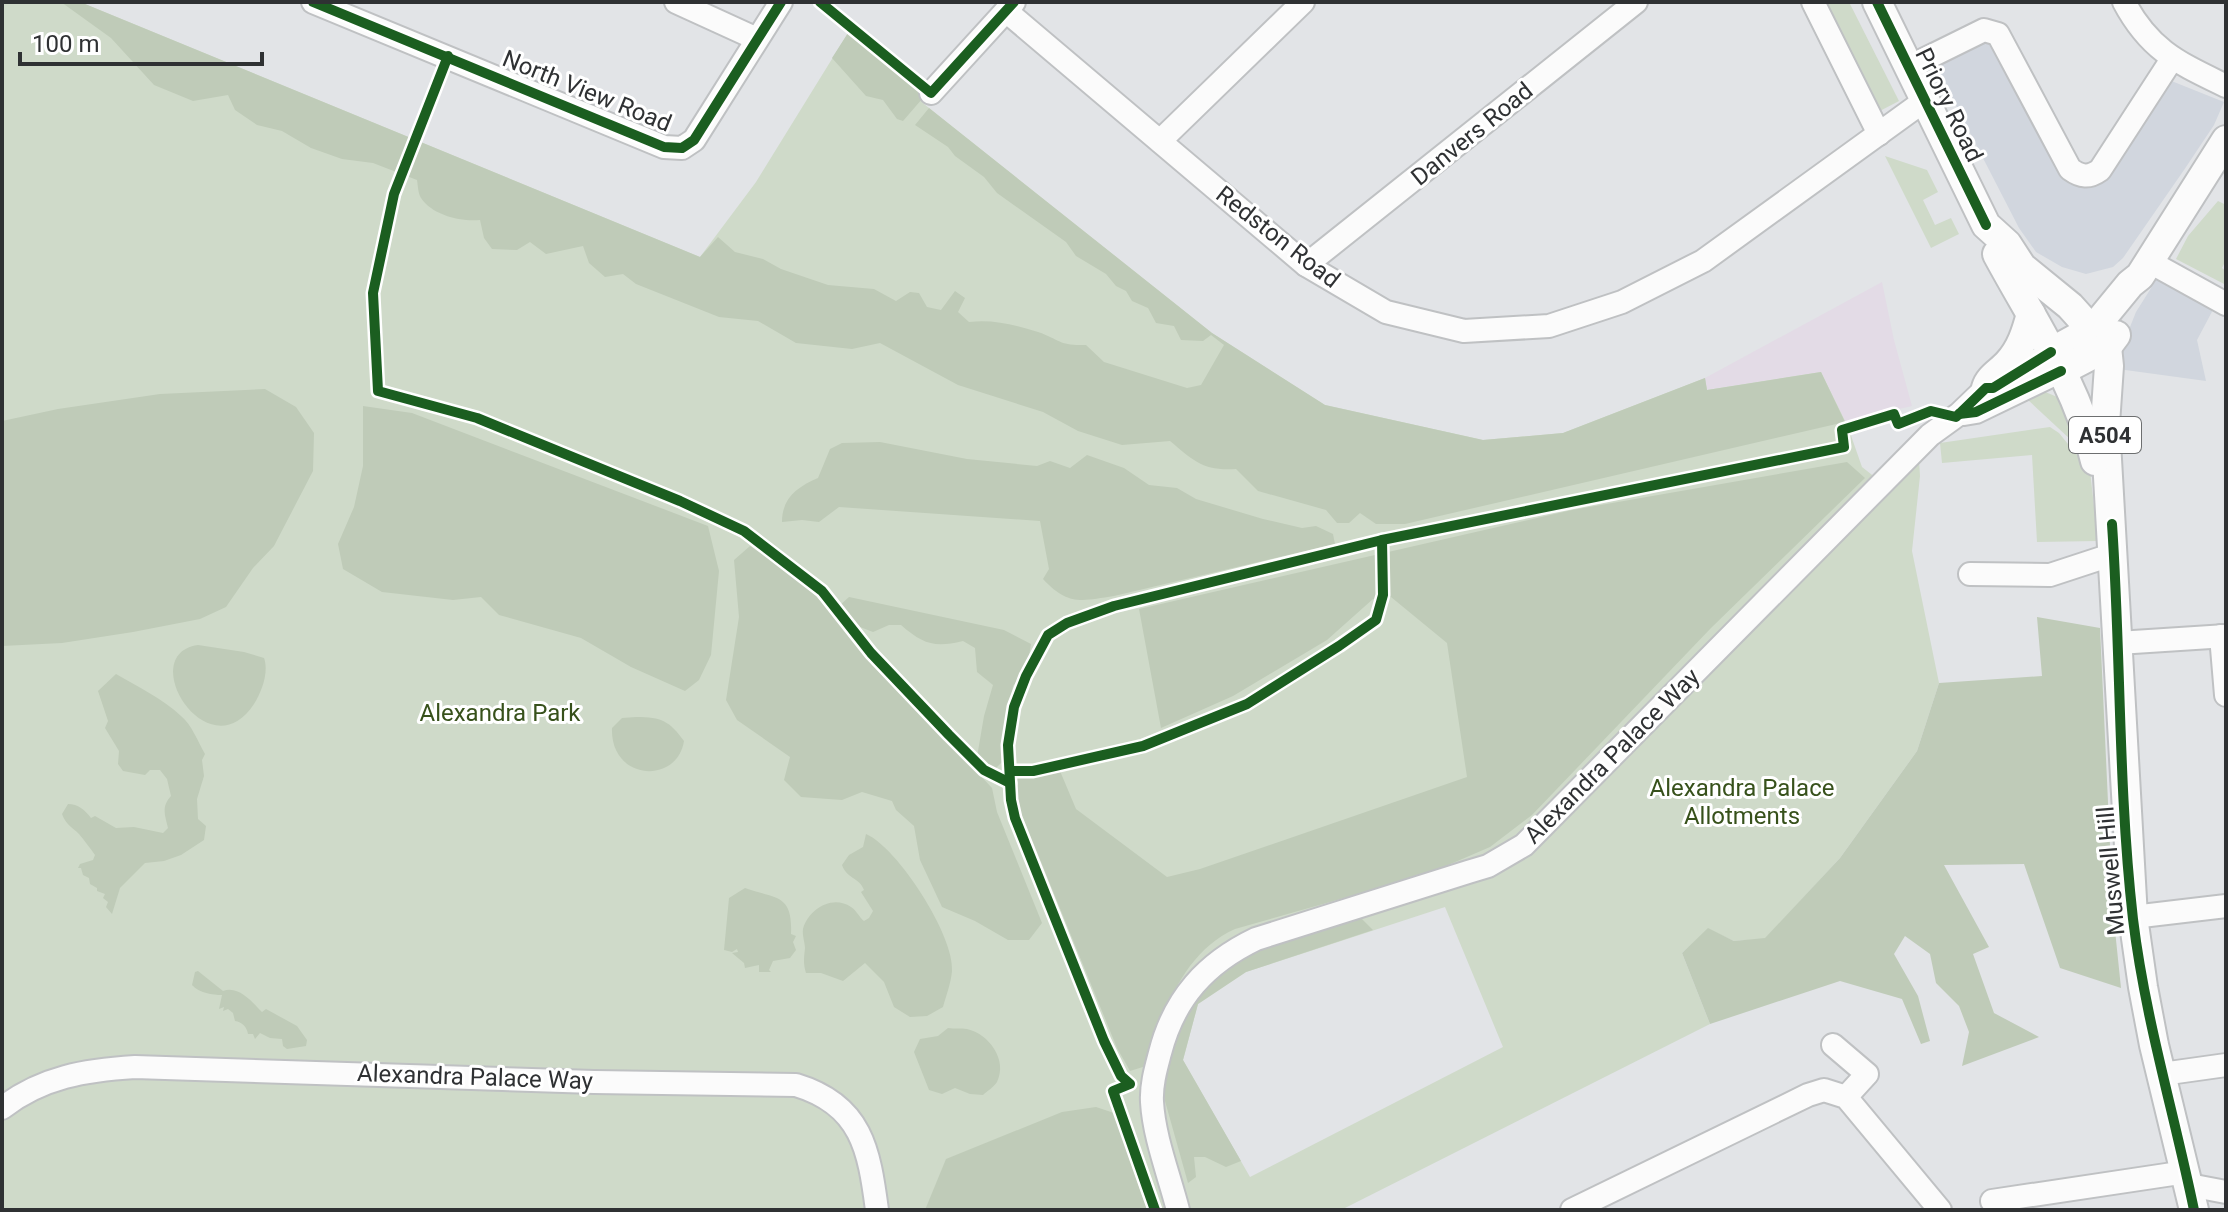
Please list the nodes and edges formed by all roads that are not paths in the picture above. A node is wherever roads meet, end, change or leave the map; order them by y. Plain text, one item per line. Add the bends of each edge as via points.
1 (313, 2) edge
2 (676, 2) edge
3 (781, 2) edge
4 (1303, 2) edge
5 (1636, 2) edge
6 (1813, 2) edge
7 (1877, 2) edge
8 (2124, 2) edge
9 (1010, 6) edge
10 (757, 39) junction
11 (2172, 59) junction
12 (1909, 67) junction
13 (2226, 86) edge
14 (931, 93) dead end
15 (1924, 101) junction
16 (1879, 134) junction
17 (2226, 140) edge
18 (1160, 141) junction
19 (1986, 225) junction
20 (1306, 265) junction
21 (2146, 276) junction
22 (2033, 278) junction
23 (2226, 304) edge
24 (2031, 314) junction
25 (2092, 343) junction
26 (2056, 362) junction
27 (1986, 388) junction
28 (1959, 414) junction
29 (2088, 432) junction
30 (2112, 524) junction
31 (2114, 554) junction
32 (1970, 574) dead end
33 (2224, 636) edge
34 (2118, 643) junction
35 (2226, 695) edge
36 (2226, 906) edge
37 (2133, 917) junction
38 (1833, 1045) dead end
39 (2226, 1065) edge
40 (2162, 1074) junction
41 (1846, 1097) junction
42 (2, 1108) edge
43 (2190, 1189) edge
44 (2226, 1192) edge
45 (1992, 1201) dead end
46 (877, 1210) edge
47 (1178, 1210) edge
48 (1572, 1210) edge
49 (1940, 1210) edge

1 - 10 street, North View Road via 664,147 682,148 694,140
2 - 10 street
3 - 10 street, North View Road
4 - 18 street
5 - 20 street, Danvers Road
6 - 16 street
7 - 12 main road, Priory Road / A504
8 - 11 street
9 - 14 street
9 - 18 street, Redston Road
11 - 12 street via 2100,170 2083,176 2070,169 1998,34 1984,30
11 - 13 street
12 - 15 main road, Priory Road / A504
15 - 16 street, Redston Road
15 - 19 main road, Priory Road / A504
16 - 20 street, Redston Road via 1703,261 1622,302 1549,326 1464,331 1386,312
17 - 21 main road
18 - 20 street, Redston Road
19 - 22 main road, Priory Road / A504
19 - 24 main road, Muswell Hill / A504
21 - 22 main road via 2105,296 2082,296
21 - 23 street
21 - 25 main road via 2140,290
22 - 25 main road, Priory Road / A504 via 2070,306
24 - 26 main road, Muswell Hill / A504
24 - 27 main road via 2019,348
25 - 26 main road
25 - 29 main road
25 - 30 main road, Muswell Hill / A504 via 2109,366 2105,424
26 - 27 street, Alexandra Palace Way
26 - 28 street, Alexandra Palace Way via 1976,412
26 - 29 main road, Muswell Hill / A504
27 - 28 street, Alexandra Palace Way
28 - 47 street, Alexandra Palace Way via 1899,464 1524,845 1488,866 1256,939 1231,951 1192,984 1164,1037 1152,1098
29 - 30 main road, Muswell Hill / A504
30 - 31 main road, Muswell Hill / A504
31 - 32 street via 2050,575
31 - 34 main road, Muswell Hill / A504
33 - 34 street
33 - 35 street
34 - 37 main road, Muswell Hill / A504
36 - 37 street
37 - 40 main road, Muswell Hill / A504
38 - 41 street via 1867,1074
39 - 40 street
40 - 43 main road, Muswell Hill / A504
41 - 48 street via 1824,1090 1808,1095
41 - 49 street
42 - 46 street, Alexandra Palace Way via 53,1079 135,1067 796,1085 814,1090 855,1124 866,1145
43 - 44 street
43 - 45 street

